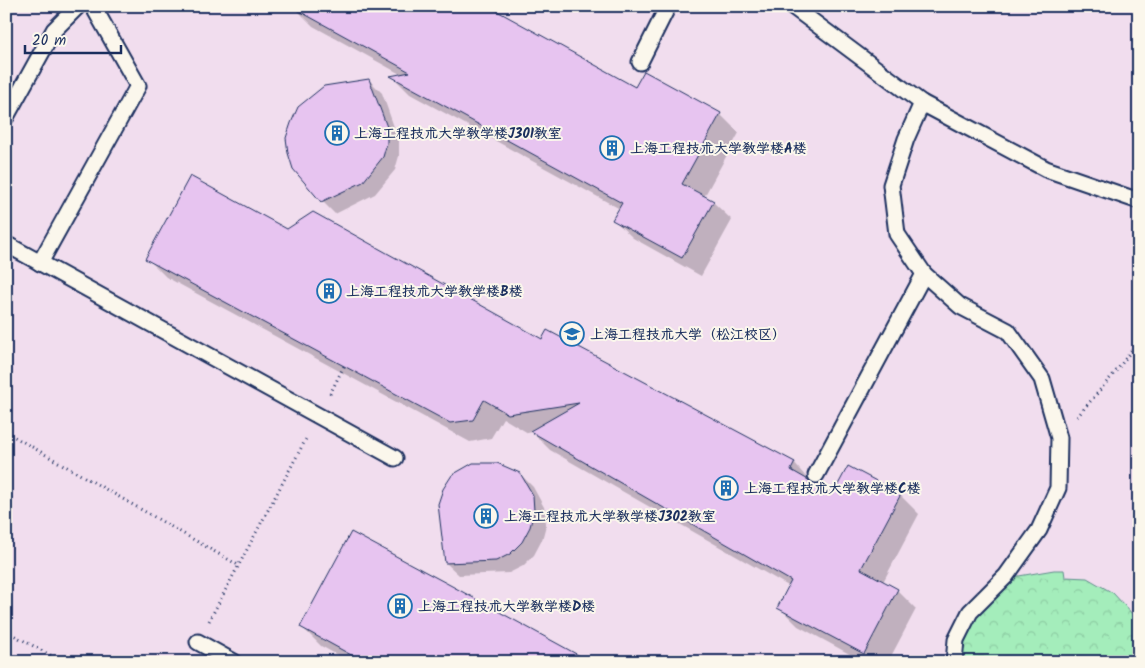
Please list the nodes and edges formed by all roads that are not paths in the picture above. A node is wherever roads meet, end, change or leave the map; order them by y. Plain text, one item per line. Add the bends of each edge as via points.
1 (78, 6) edge
2 (92, 6) edge
3 (668, 6) edge
4 (792, 6) edge
5 (640, 62) dead end
6 (922, 102) junction
7 (6, 117) edge
8 (1139, 201) edge
9 (6, 244) edge
10 (40, 263) junction
11 (924, 274) junction
12 (396, 458) dead end
13 (816, 475) dead end
14 (198, 642) road end
15 (234, 662) edge
16 (954, 662) edge

1 - 7 lane via 54,30
2 - 10 lane via 138,86
3 - 5 lane
4 - 6 lane
6 - 8 lane via 1046,169
6 - 11 lane via 891,185 897,234
9 - 10 lane
10 - 12 lane
11 - 13 lane
11 - 16 lane via 960,306 1008,332 1042,379 1059,438 1058,488 1039,530 1006,576 970,612 956,640
14 - 15 lane

